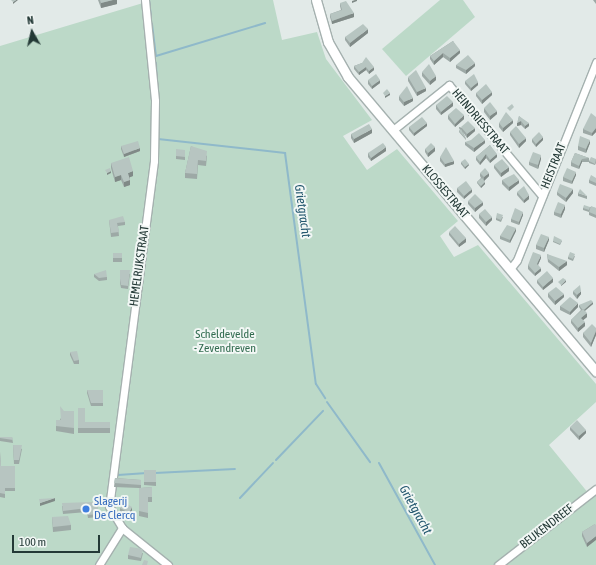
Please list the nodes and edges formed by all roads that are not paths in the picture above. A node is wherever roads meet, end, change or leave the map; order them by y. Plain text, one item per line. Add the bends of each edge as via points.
1 (145, 0) edge
2 (316, 0) edge
3 (596, 62) edge
4 (393, 130) junction
5 (542, 196) junction
6 (510, 269) junction
7 (596, 371) edge
8 (596, 489) edge
9 (122, 528) junction
10 (99, 565) edge
11 (168, 565) edge
12 (498, 565) edge

1 - 9 street, HEMELRIJKSTRAAT via 154,94 154,161 109,496 112,516
2 - 4 street, KLOSSESTRAAT via 338,60
3 - 5 street, HEISTRAAT
4 - 5 street, HEINDRIESSTRAAT via 449,85
4 - 6 street, KLOSSESTRAAT
5 - 6 street, HEISTRAAT via 517,260
6 - 7 street, KLOSSESTRAAT
8 - 12 street, BEUKENDREEF
9 - 10 street
9 - 11 street, HEMELRIJKSTRAAT

